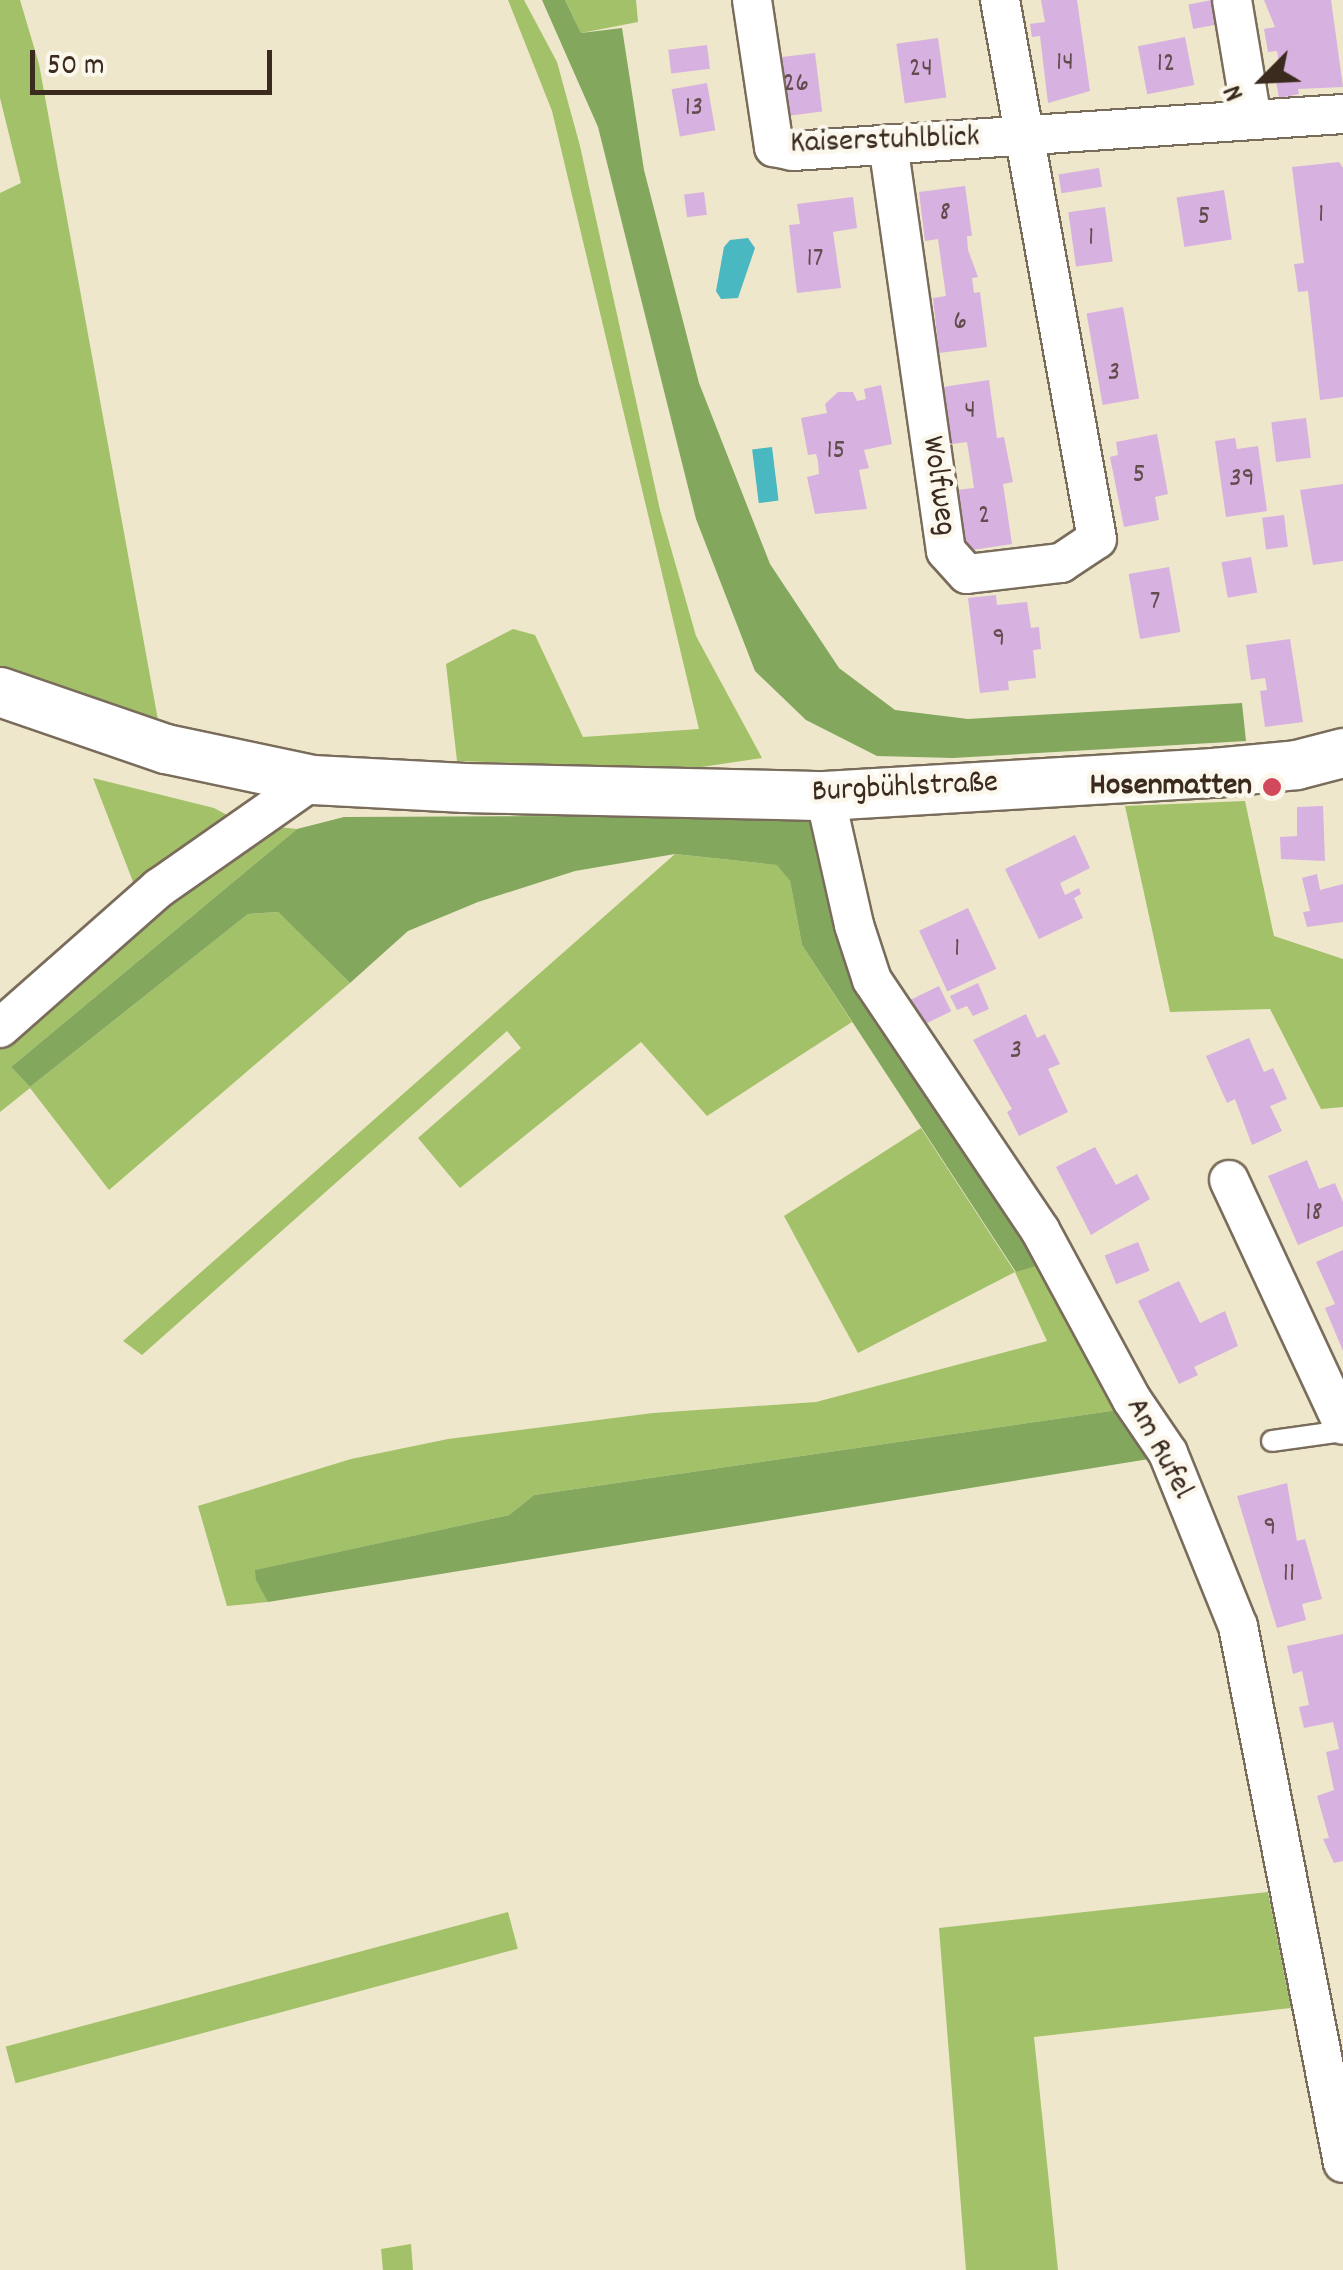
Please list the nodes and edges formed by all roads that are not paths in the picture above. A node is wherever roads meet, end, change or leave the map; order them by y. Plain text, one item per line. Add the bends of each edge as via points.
1 (752, 0) edge
2 (1000, 0) edge
3 (1232, 0) edge
4 (1343, 114) edge
5 (1252, 119) junction
6 (1024, 136) junction
7 (888, 144) junction
8 (0, 692) edge
9 (1343, 754) edge
10 (312, 780) junction
11 (825, 796) junction
12 (0, 1028) edge
13 (1228, 1180) dead end
14 (1343, 1428) edge
15 (1272, 1441) dead end
16 (1343, 2162) edge

1 - 7 street, Kaiserstuhlblick via 774,146 793,151
2 - 6 street, Kaiserstuhlblick
3 - 5 street
4 - 5 street, Kaiserstuhlblick
5 - 6 street, Kaiserstuhlblick
6 - 7 street, Kaiserstuhlblick
6 - 7 street, Wolfweg via 1098,540 1061,563 967,574 946,551
8 - 10 street, Burgbühlstraße via 166,749
9 - 11 street, Burgbühlstraße via 1239,771
10 - 11 street, Burgbühlstraße
10 - 12 street via 159,888
11 - 16 street, Am Rufel via 872,980 1040,1230 1168,1454 1238,1626
13 - 14 street
14 - 15 lane

